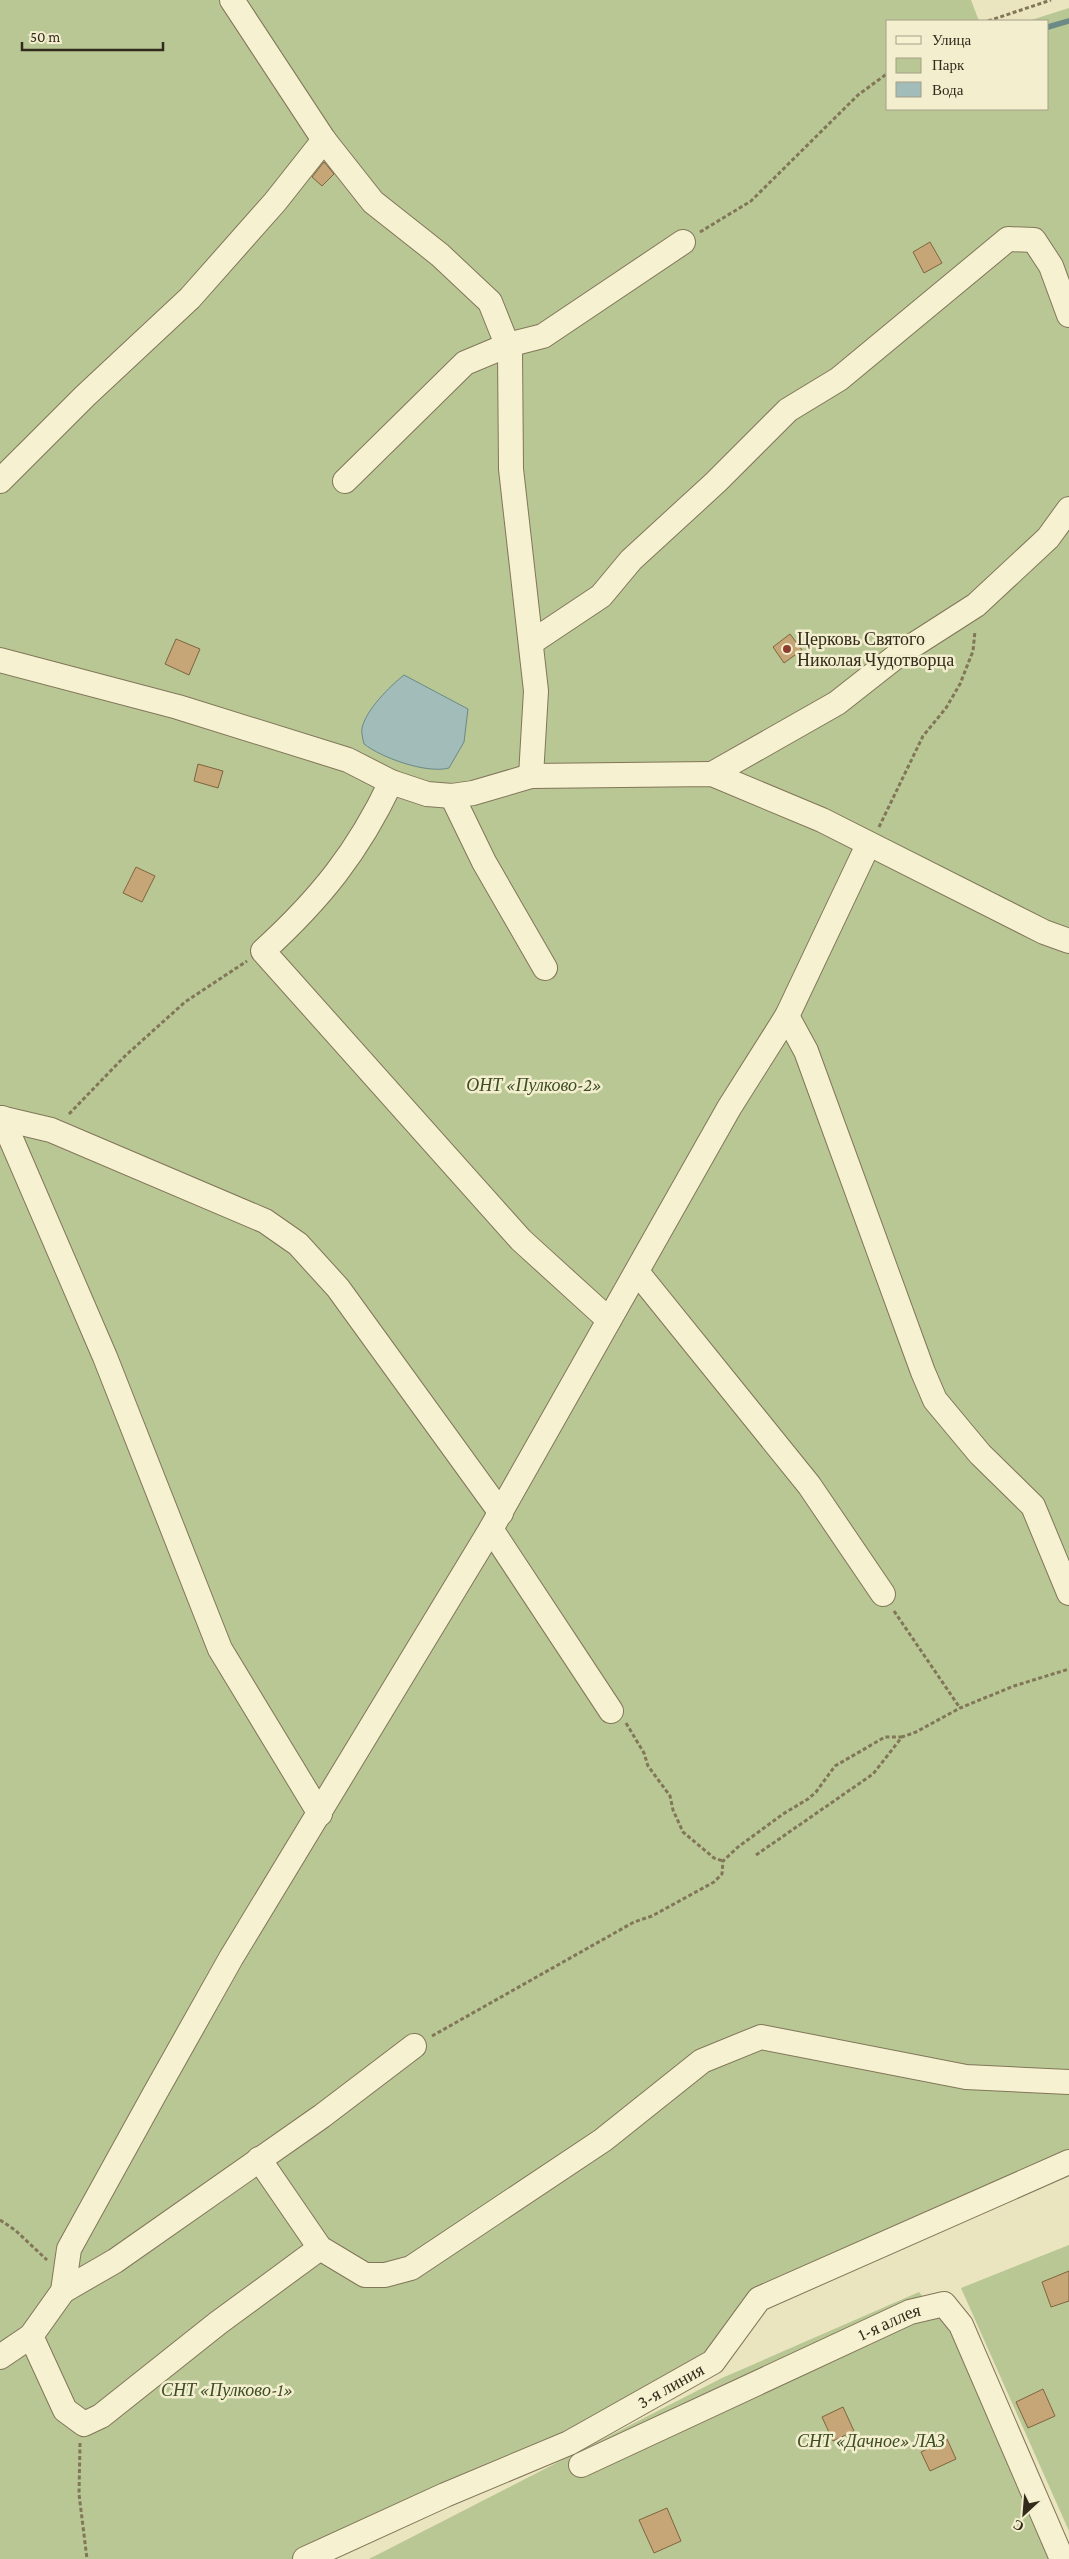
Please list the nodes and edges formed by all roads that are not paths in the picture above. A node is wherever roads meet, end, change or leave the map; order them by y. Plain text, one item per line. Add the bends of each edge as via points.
1 (232, 0) edge
2 (324, 140) junction
3 (683, 242) road end
4 (1069, 315) edge
5 (508, 345) junction
6 (0, 481) edge
7 (345, 481) dead end
8 (1069, 509) edge
9 (532, 642) junction
10 (0, 660) edge
11 (712, 774) junction
12 (531, 776) junction
13 (391, 782) junction
14 (452, 796) junction
15 (868, 845) junction
16 (1069, 941) edge
17 (545, 968) dead end
18 (787, 1016) junction
19 (1, 1118) edge
20 (637, 1272) junction
21 (609, 1320) junction
22 (496, 1521) junction
23 (1069, 1593) edge
24 (883, 1594) road end
25 (611, 1711) road end
26 (320, 1814) junction
27 (414, 2046) road end
28 (1069, 2082) edge
29 (259, 2159) junction
30 (1069, 2162) edge
31 (320, 2248) junction
32 (64, 2284) junction
33 (31, 2336) junction
34 (0, 2357) edge
35 (581, 2465) dead end
36 (305, 2559) edge
37 (1062, 2559) edge

1 - 2 street
2 - 5 street via 373,202 440,255 490,302
2 - 6 street via 275,202 190,298
3 - 5 street via 543,336
4 - 9 street via 1051,266 1034,240 1008,239 839,379 788,410 631,560 601,596
5 - 7 street via 465,363
5 - 9 street via 511,468
8 - 11 street via 1048,538 976,605 898,655 837,703
9 - 12 street via 536,691
10 - 13 street via 178,707 348,760
11 - 12 street
11 - 15 street via 822,820
12 - 14 street
13 - 14 street via 427,794
13 - 21 street via 372,822 347,861 300,917 262,951 521,1240
14 - 17 street via 484,862
15 - 16 street via 1044,932
15 - 18 street
18 - 20 street via 730,1108
18 - 23 street via 806,1051 935,1400 980,1454 1033,1506
19 - 22 street via 51,1130 265,1221 298,1244 338,1288
19 - 26 street via 105,1357 220,1648
20 - 21 street
20 - 24 street via 809,1485
21 - 22 street
22 - 25 street
22 - 26 street
26 - 32 street via 231,1958 68,2249
27 - 29 street
28 - 31 street via 966,2077 761,2037 702,2061 603,2140 411,2268 385,2275 365,2275
29 - 31 street
29 - 32 street via 115,2261
30 - 36 street, 3-я линия via 759,2299 713,2362 569,2443
31 - 33 street via 101,2416 84,2424 65,2410
32 - 33 street
33 - 34 street
35 - 37 street, 1-я аллея via 910,2312 944,2304 961,2325

